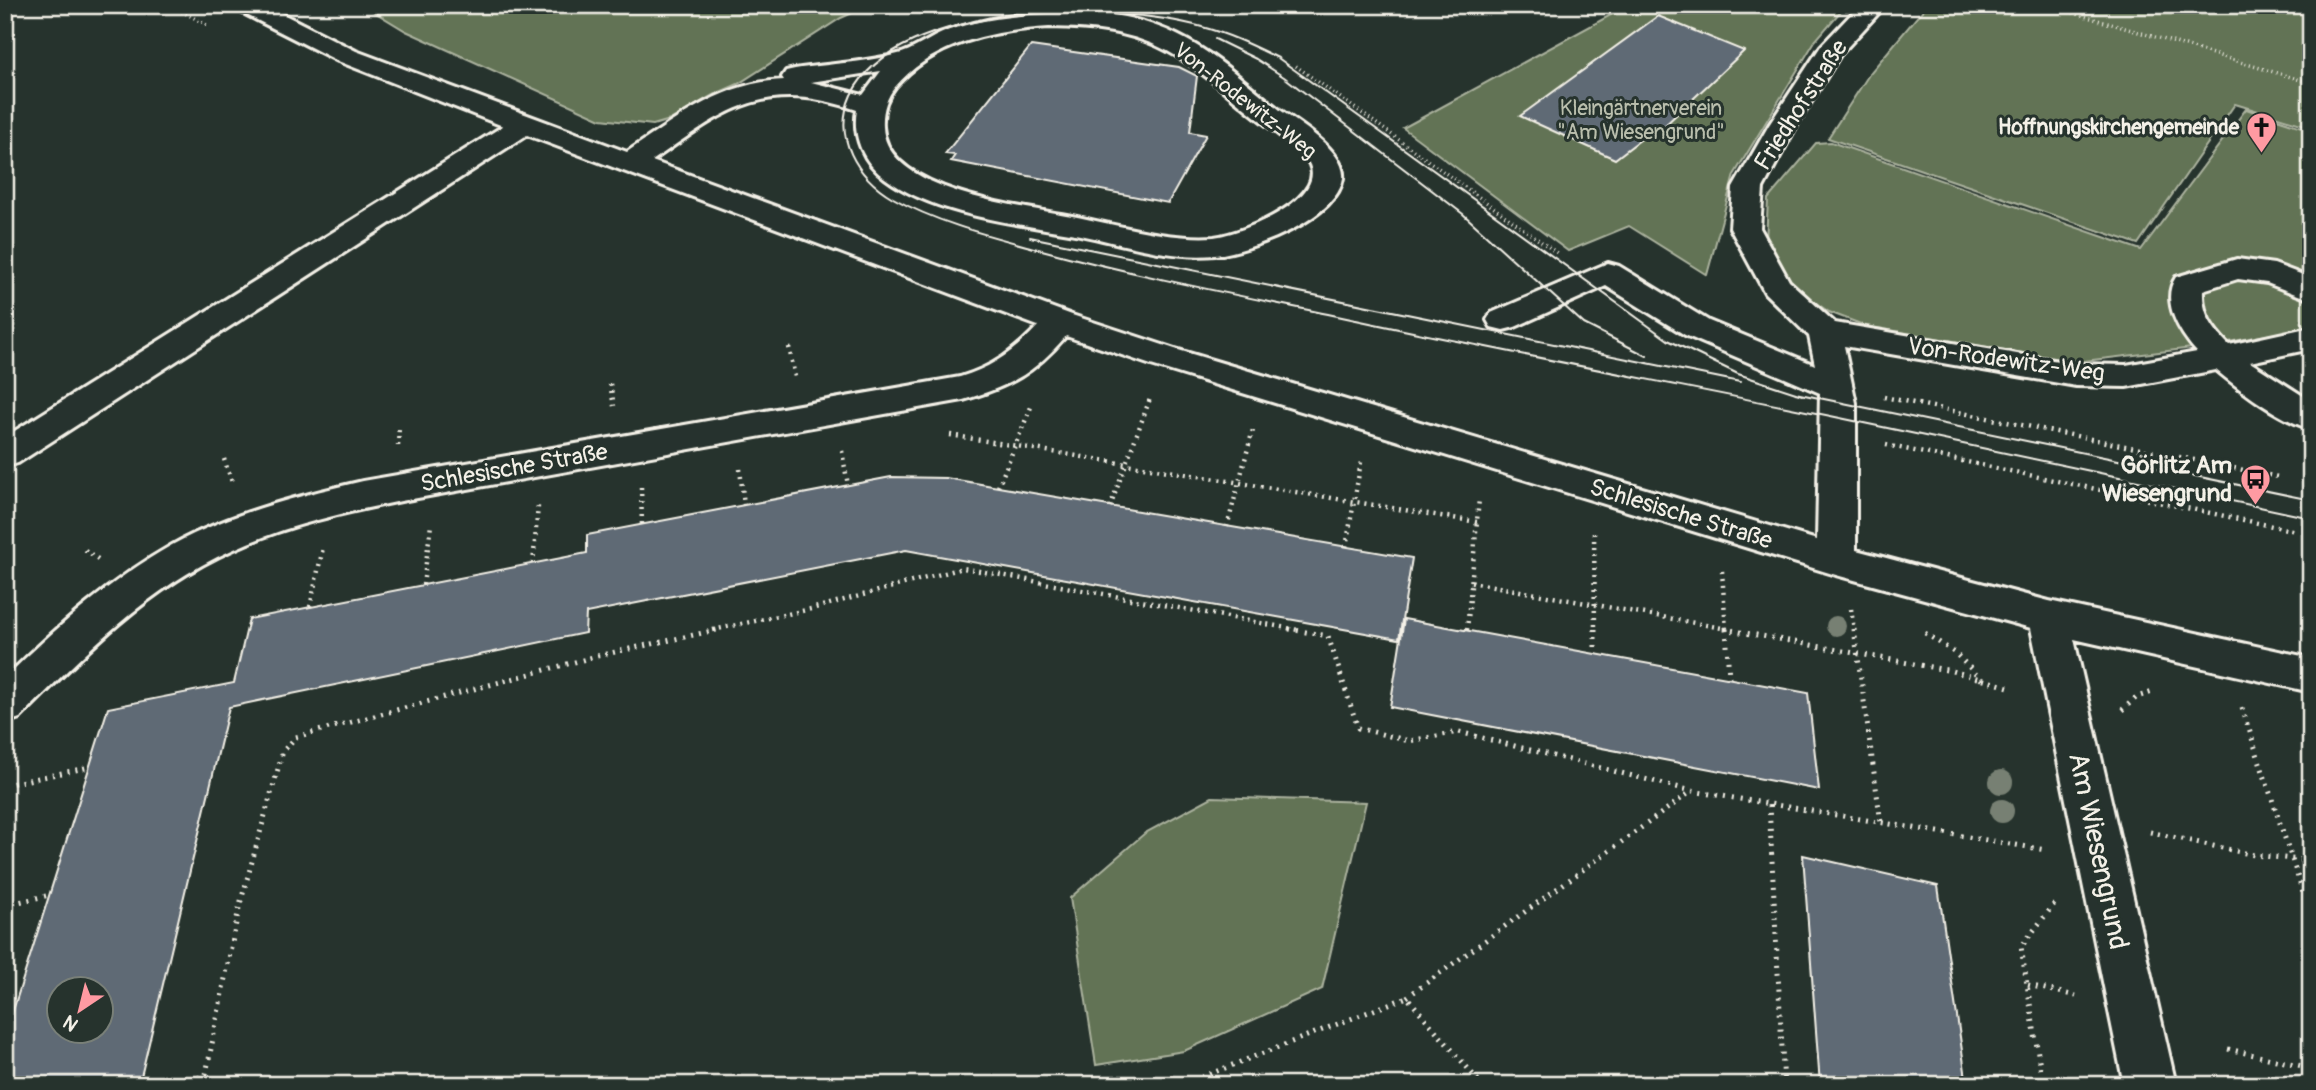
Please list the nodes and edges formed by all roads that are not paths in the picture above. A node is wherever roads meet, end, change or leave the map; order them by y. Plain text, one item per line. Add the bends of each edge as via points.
1 (246, 5) edge
2 (1874, 5) edge
3 (910, 59) junction
4 (740, 95) junction
5 (870, 106) junction
6 (525, 124) junction
7 (628, 164) junction
8 (2311, 290) edge
9 (1503, 320) dead end
10 (1060, 322) junction
11 (1825, 332) junction
12 (2311, 338) edge
13 (2219, 358) junction
14 (1836, 387) junction
15 (2311, 416) edge
16 (5, 454) edge
17 (1836, 560) junction
18 (2049, 617) junction
19 (2311, 675) edge
20 (5, 705) edge
21 (2150, 1085) edge

1 - 6 street, Schlesische Straße via 347,56
2 - 11 street, Friedhofstraße via 1830,51 1748,188 1745,228 1776,286
3 - 4 street, Von-Rodewitz-Weg via 808,74
3 - 5 street, Von-Rodewitz-Weg via 881,87
3 - 5 street, Von-Rodewitz-Weg via 971,31 1023,21 1097,22 1145,32 1166,39 1210,68 1306,144 1326,165 1328,176 1311,204 1269,230 1233,243 1174,245 936,195 898,173 875,151 869,140
4 - 5 street, Von-Rodewitz-Weg via 805,89 827,91
4 - 7 street, Von-Rodewitz-Weg
6 - 7 street, Schlesische Straße
6 - 16 street
7 - 10 street, Schlesische Straße
8 - 13 street via 2274,274 2237,270 2187,284 2186,308 2194,327
9 - 14 street via 1608,273 1697,328
10 - 17 street, Schlesische Straße via 1373,422
10 - 20 street, Schlesische Straße via 1012,371 963,388 395,489 285,514 216,541 140,586 85,626
11 - 13 street, Von-Rodewitz-Weg via 2076,375 2162,372
11 - 14 street
12 - 13 street, Von-Rodewitz-Weg
13 - 15 street
14 - 17 street
17 - 18 street, Schlesische Straße
18 - 19 street, Schlesische Straße
18 - 21 street, Am Wiesengrund

